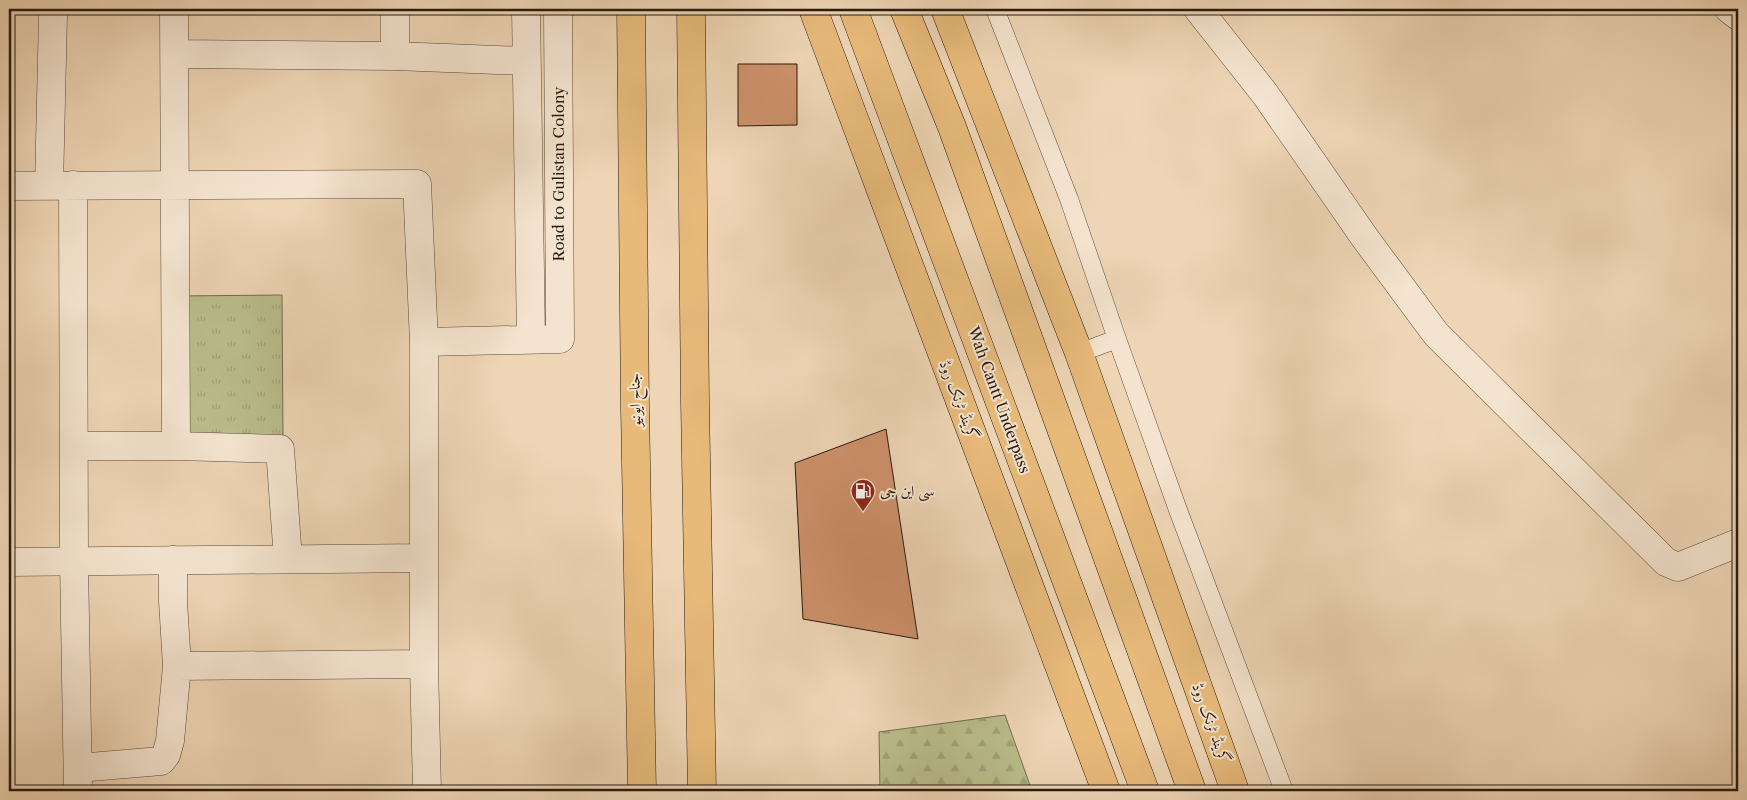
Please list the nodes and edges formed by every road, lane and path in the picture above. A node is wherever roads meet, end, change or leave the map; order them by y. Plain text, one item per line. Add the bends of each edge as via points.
1 (55, 9) edge
2 (174, 9) edge
3 (395, 9) edge
4 (526, 9) edge
5 (558, 9) edge
6 (631, 9) edge
7 (691, 9) edge
8 (813, 9) edge
9 (853, 9) edge
10 (904, 9) edge
11 (945, 9) edge
12 (995, 9) edge
13 (1198, 9) edge
14 (1729, 9) edge
15 (1738, 16) edge
16 (175, 54) junction
17 (395, 56) junction
18 (526, 61) junction
19 (174, 185) junction
20 (9, 186) edge
21 (61, 186) junction
22 (531, 339) junction
23 (1116, 339) junction
24 (424, 342) junction
25 (1079, 353) junction
26 (74, 446) junction
27 (176, 446) junction
28 (1738, 543) edge
29 (424, 558) junction
30 (288, 559) junction
31 (173, 560) junction
32 (9, 562) edge
33 (74, 562) junction
34 (424, 664) junction
35 (177, 666) junction
36 (78, 780) edge
37 (427, 791) edge
38 (642, 791) edge
39 (702, 791) edge
40 (1106, 791) edge
41 (1145, 791) edge
42 (1192, 791) edge
43 (1235, 791) edge
44 (1284, 791) edge

1 - 21 street
2 - 16 street
3 - 17 street
4 - 18 street
5 - 22 street, Road to Gulistan Colony via 560,339
6 - 38 main road, جناح ایونیو
7 - 39 main road
8 - 40 main road, گرینڈ ٹرنک روڈ
9 - 41 main road, Wah Cantt Underpass
10 - 42 main road via 952,127
11 - 25 main road, گرینڈ ٹرنک روڈ
12 - 23 lane via 1069,199
13 - 28 street via 1265,94 1436,334 1666,562 1678,567
14 - 15 street
16 - 17 street
16 - 19 street
17 - 18 street
18 - 22 street
19 - 21 street
19 - 24 street via 417,184
19 - 27 street
20 - 21 street
21 - 26 street
22 - 24 street
23 - 25 lane
23 - 44 lane
24 - 29 street
25 - 43 main road, گرینڈ ٹرنک روڈ
26 - 27 street
26 - 33 street
27 - 30 street via 280,448
29 - 30 street
29 - 34 street
30 - 31 street
31 - 33 street
31 - 35 street
32 - 33 street
33 - 36 street
34 - 35 street
34 - 37 street
35 - 36 street via 170,741 161,761

